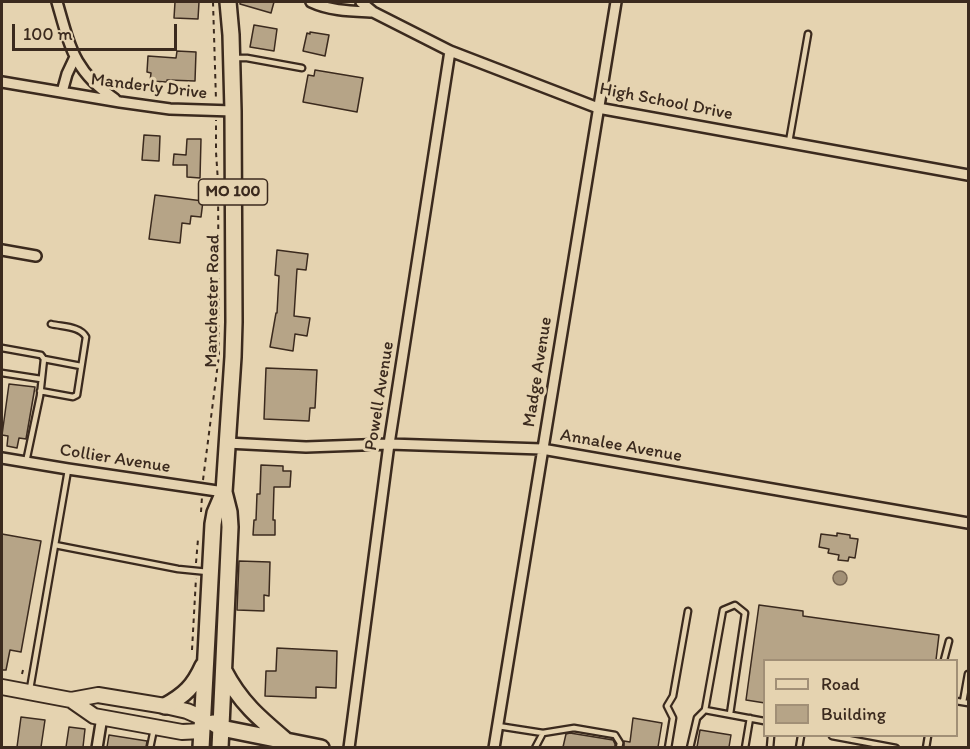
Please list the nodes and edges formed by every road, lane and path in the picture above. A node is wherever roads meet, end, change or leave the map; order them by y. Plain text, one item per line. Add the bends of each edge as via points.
1 (57, 2) edge
2 (213, 2) edge
3 (228, 2) edge
4 (310, 2) edge
5 (361, 2) edge
6 (616, 2) edge
7 (373, 12) junction
8 (808, 34) dead end
9 (450, 51) junction
10 (75, 57) junction
11 (232, 58) junction
12 (302, 68) dead end
13 (2, 82) edge
14 (62, 92) junction
15 (216, 98) dead end
16 (120, 102) junction
17 (598, 108) junction
18 (233, 111) junction
19 (216, 121) dead end
20 (789, 142) junction
21 (969, 175) edge
22 (2, 250) edge
23 (36, 256) dead end
24 (51, 324) dead end
25 (2, 348) edge
26 (43, 357) junction
27 (81, 366) junction
28 (2, 373) edge
29 (41, 379) junction
30 (40, 392) junction
31 (227, 443) junction
32 (389, 444) junction
33 (542, 449) junction
34 (2, 458) edge
35 (26, 462) junction
36 (68, 469) junction
37 (203, 478) dead end
38 (224, 492) junction
39 (202, 499) dead end
40 (201, 519) dead end
41 (969, 523) edge
42 (200, 534) dead end
43 (55, 545) junction
44 (203, 571) junction
45 (688, 611) dead end
46 (949, 641) dead end
47 (199, 656) junction
48 (944, 659) edge
49 (28, 671) dead end
50 (224, 671) junction
51 (22, 674) dead end
52 (969, 674) edge
53 (2, 687) edge
54 (30, 692) junction
55 (71, 700) junction
56 (966, 703) edge
57 (165, 706) junction
58 (705, 710) junction
59 (730, 714) junction
60 (102, 717) junction
61 (750, 718) junction
62 (763, 721) edge
63 (202, 724) junction
64 (497, 725) junction
65 (155, 727) junction
66 (221, 728) junction
67 (543, 733) junction
68 (843, 737) edge
69 (287, 741) junction
70 (97, 747) edge
71 (150, 747) edge
72 (201, 747) edge
73 (220, 747) edge
74 (321, 747) edge
75 (349, 747) edge
76 (494, 747) edge
77 (535, 747) edge
78 (619, 747) edge
79 (668, 747) edge
80 (690, 747) edge
81 (745, 747) edge
82 (896, 747) edge

1 - 10 street
2 - 15 path
3 - 11 main road, Manchester Road / MO 100
4 - 7 street, High School Drive via 340,11
5 - 7 street, High School Drive
6 - 17 street, Madge Avenue
7 - 9 street, High School Drive
8 - 20 lane
9 - 17 street, High School Drive
9 - 32 street, Powell Avenue
10 - 14 street, Manderly Drive
10 - 16 street via 101,90
11 - 12 lane
11 - 18 main road, Manchester Road / MO 100
13 - 14 street, Manderly Drive
14 - 16 street, Manderly Drive
16 - 18 street, Manderly Drive via 170,110
17 - 20 street, High School Drive
17 - 33 street, Madge Avenue
18 - 31 main road, Manchester Road / MO 100 via 233,357
19 - 37 path via 219,355
20 - 21 street, High School Drive
22 - 23 street
24 - 27 lane via 85,333
25 - 26 lane
26 - 27 lane
26 - 29 lane
27 - 30 lane via 77,395
28 - 29 lane
29 - 30 lane
30 - 35 lane
31 - 32 street, Annalee Avenue via 306,447
31 - 38 main road, Manchester Road / MO 100
32 - 33 street, Annalee Avenue
32 - 75 street, Powell Avenue
33 - 41 street, Annalee Avenue
33 - 64 street, Madge Avenue
34 - 35 street, Collier Avenue
35 - 36 street, Collier Avenue
36 - 38 street, Collier Avenue
36 - 43 lane
38 - 44 main road, Manchester Road / MO 100
38 - 50 main road, Manchester Road / MO 100 via 230,527
39 - 40 path
42 - 44 path
43 - 44 lane
43 - 54 lane
44 - 47 main road, Manchester Road / MO 100
44 - 47 path
45 - 79 lane via 673,696 667,706 673,718
46 - 48 lane
47 - 57 main road via 198,676 188,691
47 - 63 main road, Manchester Road / MO 100
49 - 51 path via 21,669
50 - 66 main road, Manchester Road / MO 100
50 - 69 main road via 248,707
52 - 56 lane
53 - 54 main road
54 - 55 main road
55 - 57 main road via 98,695
55 - 60 main road
57 - 63 main road via 187,711
58 - 59 lane
58 - 59 lane via 723,610 735,605 745,613
58 - 80 lane via 697,718
59 - 61 lane
60 - 65 main road
60 - 70 street
61 - 62 lane
61 - 81 lane
63 - 65 main road via 182,732
63 - 66 main road
63 - 72 main road, Manchester Road / MO 100
64 - 67 lane
64 - 76 street, Madge Avenue
65 - 71 lane
66 - 69 main road
66 - 73 main road, Manchester Road / MO 100
67 - 77 lane
67 - 78 lane via 574,728 615,735
68 - 82 lane
69 - 74 main road

